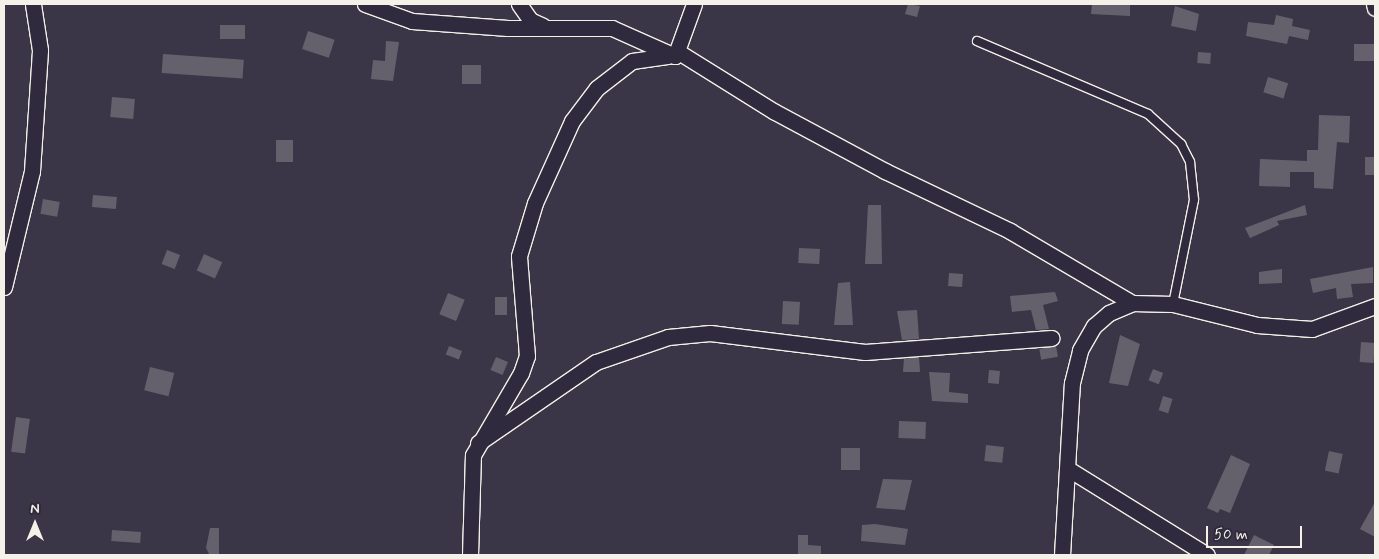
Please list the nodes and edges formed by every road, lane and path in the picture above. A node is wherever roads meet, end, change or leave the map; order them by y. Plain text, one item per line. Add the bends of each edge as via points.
1 (33, 4) edge
2 (366, 4) edge
3 (519, 4) edge
4 (694, 4) edge
5 (1374, 4) edge
6 (1375, 8) edge
7 (543, 26) junction
8 (978, 41) dead end
9 (676, 54) junction
10 (4, 288) edge
11 (1132, 303) junction
12 (1172, 304) junction
13 (1375, 306) edge
14 (1051, 338) dead end
15 (478, 444) junction
16 (1070, 470) junction
17 (470, 555) edge
18 (1062, 555) edge
19 (1207, 555) edge

1 - 10 street via 40,50 32,172
2 - 7 street via 412,21 508,28
3 - 7 street via 530,20
4 - 9 street
5 - 6 street
7 - 9 street via 612,28
8 - 12 lane via 1148,114 1181,144 1190,162 1194,200
9 - 11 street via 885,171 1010,231
9 - 15 street via 648,56 619,68 582,104 561,142 521,238 527,356 521,374
11 - 12 street
11 - 16 street via 1109,312 1094,326 1080,350 1072,383
12 - 13 street via 1257,325 1302,329 1346,320
14 - 15 street via 866,352 710,333 668,337 596,362
15 - 17 street via 470,485
16 - 18 street
16 - 19 street

